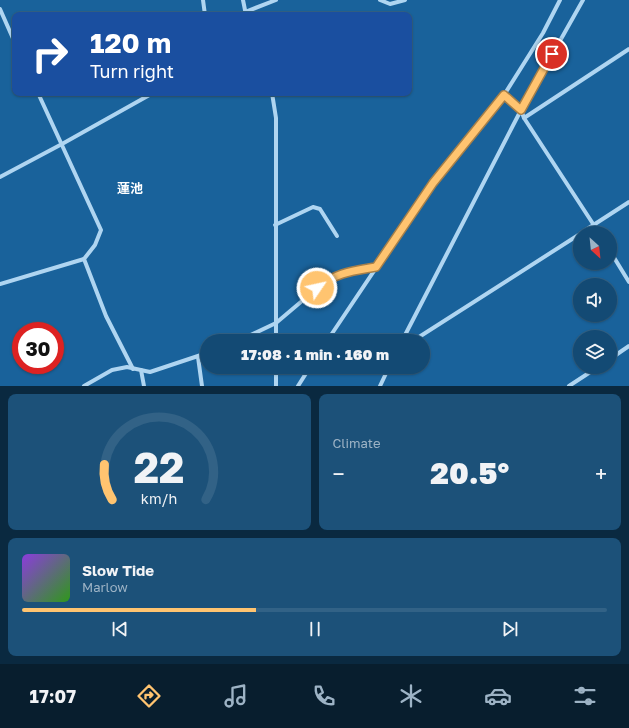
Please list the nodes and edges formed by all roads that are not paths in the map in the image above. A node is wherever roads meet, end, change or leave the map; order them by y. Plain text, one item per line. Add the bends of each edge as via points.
1 (203, 0) edge
2 (243, 0) edge
3 (276, 0) edge
4 (380, 0) edge
5 (405, 0) edge
6 (560, 0) edge
7 (583, 0) edge
8 (0, 9) edge
9 (205, 12) edge
10 (245, 12) edge
11 (249, 12) edge
12 (12, 36) edge
13 (629, 49) edge
14 (504, 95) junction
15 (39, 96) edge
16 (148, 96) edge
17 (272, 96) edge
18 (521, 110) junction
19 (524, 118) junction
20 (62, 144) junction
21 (0, 177) edge
22 (629, 202) edge
23 (275, 224) junction
24 (594, 225) joint
25 (337, 236) dead end
26 (573, 238) edge
27 (84, 259) junction
28 (617, 262) edge
29 (376, 267) junction
30 (629, 282) edge
31 (0, 284) edge
32 (276, 323) junction
33 (253, 334) edge
34 (276, 334) edge
35 (332, 334) edge
36 (407, 334) edge
37 (424, 334) edge
38 (629, 346) edge
39 (617, 354) edge
40 (198, 357) joint
41 (133, 369) junction
42 (141, 370) junction
43 (276, 374) edge
44 (306, 374) edge
45 (386, 374) edge
46 (587, 374) edge
47 (84, 386) edge
48 (144, 386) edge
49 (202, 386) edge
50 (276, 386) edge
51 (298, 386) edge
52 (380, 386) edge
53 (569, 386) edge

1 - 9 street
2 - 10 street
3 - 11 street
4 - 5 street via 390,4
6 - 14 street via 543,33
7 - 18 street
8 - 12 street
13 - 19 street
14 - 18 street
14 - 29 street via 433,183
15 - 20 street
16 - 20 street
17 - 23 street via 276,118
18 - 19 street
18 - 36 street
19 - 24 street
20 - 21 street
20 - 27 street via 101,230 95,245
22 - 24 street
23 - 25 street via 313,207 320,209
23 - 32 street
26 - 37 street
27 - 31 street
27 - 41 street via 106,316
28 - 30 street
29 - 32 street via 345,272 328,279
29 - 35 street
32 - 33 street
32 - 34 street
38 - 39 street
40 - 42 street via 150,372
40 - 49 street
41 - 42 street
41 - 47 street via 127,367 112,370
42 - 48 street
43 - 50 street
44 - 51 street
45 - 52 street
46 - 53 street

